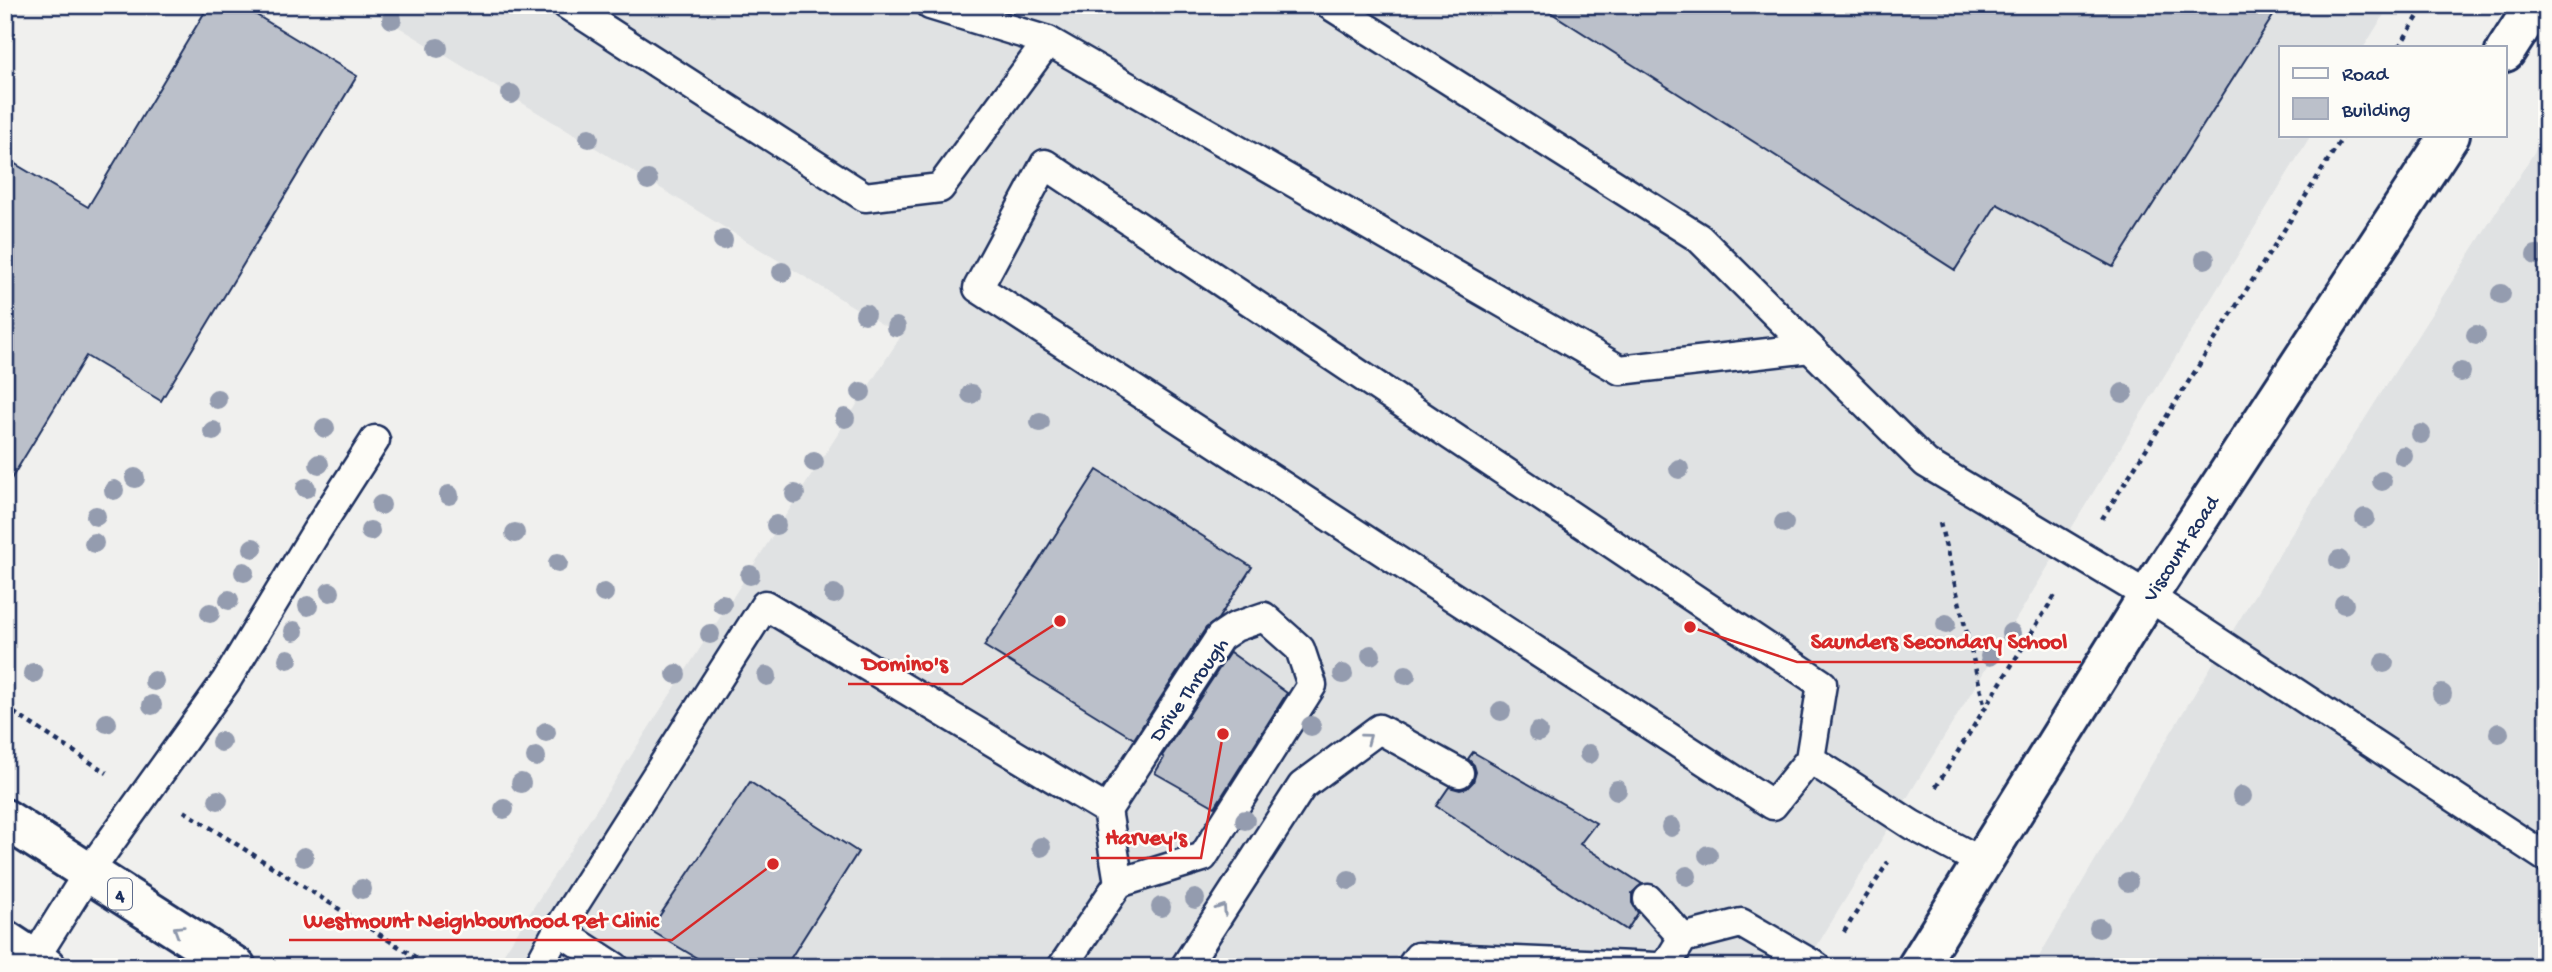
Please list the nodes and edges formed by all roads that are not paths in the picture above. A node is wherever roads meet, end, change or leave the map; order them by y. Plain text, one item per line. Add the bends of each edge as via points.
1 (567, 5) edge
2 (930, 5) edge
3 (1330, 5) edge
4 (2535, 5) edge
5 (1048, 41) junction
6 (2506, 50) edge
7 (2450, 136) edge
8 (1810, 348) junction
9 (375, 440) dead end
10 (2148, 596) junction
11 (1810, 759) junction
12 (1459, 773) dead end
13 (1107, 810) junction
14 (5, 819) edge
15 (2547, 858) edge
16 (1982, 862) junction
17 (88, 873) junction
18 (1119, 883) junction
19 (1648, 899) dead end
20 (558, 930) junction
21 (1683, 938) junction
22 (28, 958) edge
23 (236, 967) edge
24 (538, 967) edge
25 (615, 967) edge
26 (1062, 967) edge
27 (1185, 967) edge
28 (1411, 967) edge
29 (1656, 967) edge
30 (1665, 967) edge
31 (1817, 967) edge
32 (1917, 967) edge

1 - 5 lane via 865,197 940,188
2 - 5 lane
3 - 8 lane via 1699,238
4 - 6 street
5 - 8 lane via 1620,370
7 - 10 street, Viscount Road
8 - 10 lane via 1926,463
9 - 17 lane via 226,681
10 - 15 lane
10 - 16 street, Viscount Road
11 - 11 lane via 1822,684 1045,164 978,288 1773,805
11 - 16 lane via 1912,825
27 -> 12 lane via 1302,786 1379,729
13 - 18 lane
13 - 18 lane, Drive Through via 1220,637 1264,618 1300,649 1312,685 1203,857
13 - 20 lane via 765,605
14 - 17 street, 4
16 - 32 street, Viscount Road
17 - 22 lane
23 -> 17 street, 4
18 - 26 lane
19 - 21 lane
20 - 24 lane
20 - 25 lane
21 - 30 lane
21 - 31 lane via 1741,923
28 - 29 lane via 1418,957

